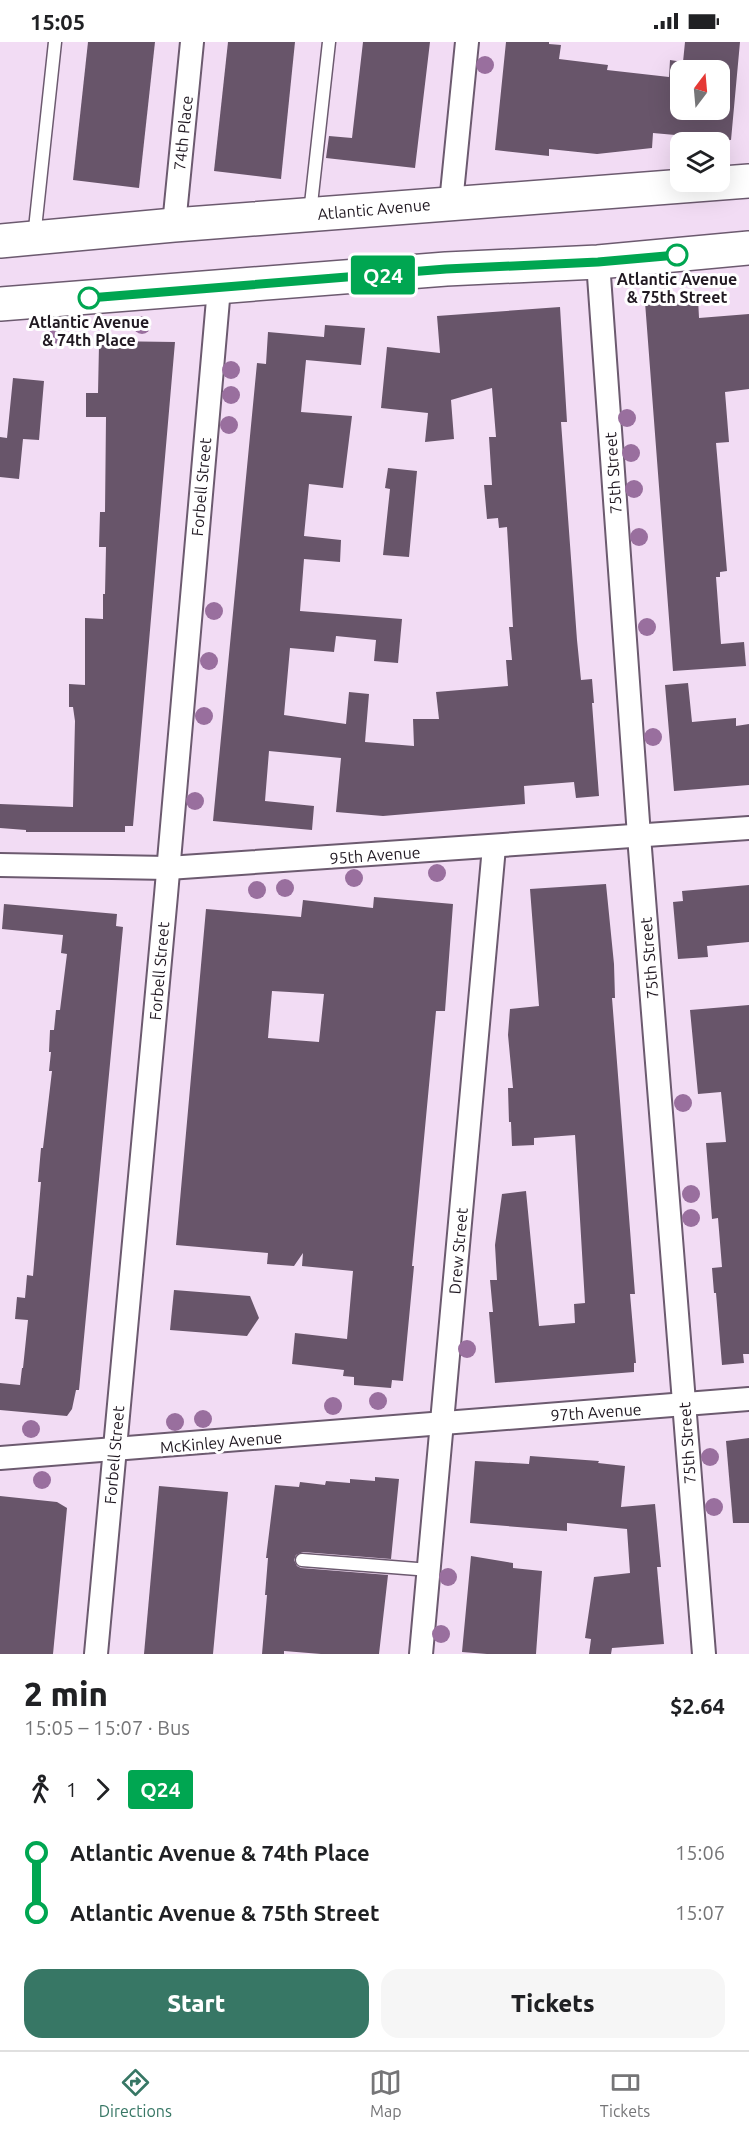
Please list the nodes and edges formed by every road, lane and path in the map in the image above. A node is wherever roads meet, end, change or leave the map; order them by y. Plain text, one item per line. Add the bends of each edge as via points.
1 (55, 42) edge
2 (192, 42) edge
3 (329, 42) edge
4 (467, 42) edge
5 (749, 181) edge
6 (451, 203) junction
7 (310, 214) junction
8 (174, 225) junction
9 (34, 238) junction
10 (0, 241) edge
11 (749, 248) edge
12 (598, 262) junction
13 (219, 288) junction
14 (0, 304) edge
15 (749, 828) edge
16 (639, 836) junction
17 (494, 847) junction
18 (0, 865) edge
19 (168, 868) junction
20 (749, 1400) edge
21 (684, 1405) junction
22 (443, 1424) junction
23 (114, 1450) junction
24 (0, 1458) edge
25 (302, 1560) dead end
26 (430, 1570) junction
27 (96, 1654) edge
28 (422, 1654) edge
29 (704, 1654) edge

1 - 9 lane
2 - 8 street, 74th Place
3 - 7 lane
4 - 6 street
5 - 6 main road, Atlantic Avenue
6 - 7 main road, Atlantic Avenue
7 - 8 main road, Atlantic Avenue
8 - 9 main road, Atlantic Avenue
9 - 10 main road, Atlantic Avenue
11 - 12 main road
12 - 13 main road via 446,269
12 - 16 street, 75th Street
13 - 14 main road
13 - 19 street, Forbell Street
15 - 16 street, 95th Avenue
16 - 17 street, 95th Avenue
16 - 21 street, 75th Street
17 - 19 street, 95th Avenue
17 - 22 street, Drew Street
18 - 19 street, 95th Avenue
19 - 23 street, Forbell Street
20 - 21 street, 97th Avenue
21 - 22 street, 97th Avenue
21 - 29 street, 75th Street
22 - 23 street, McKinley Avenue
22 - 26 street, Drew Street
23 - 24 street, McKinley Avenue
23 - 27 street, Forbell Street
25 - 26 lane
26 - 28 street, Drew Street

